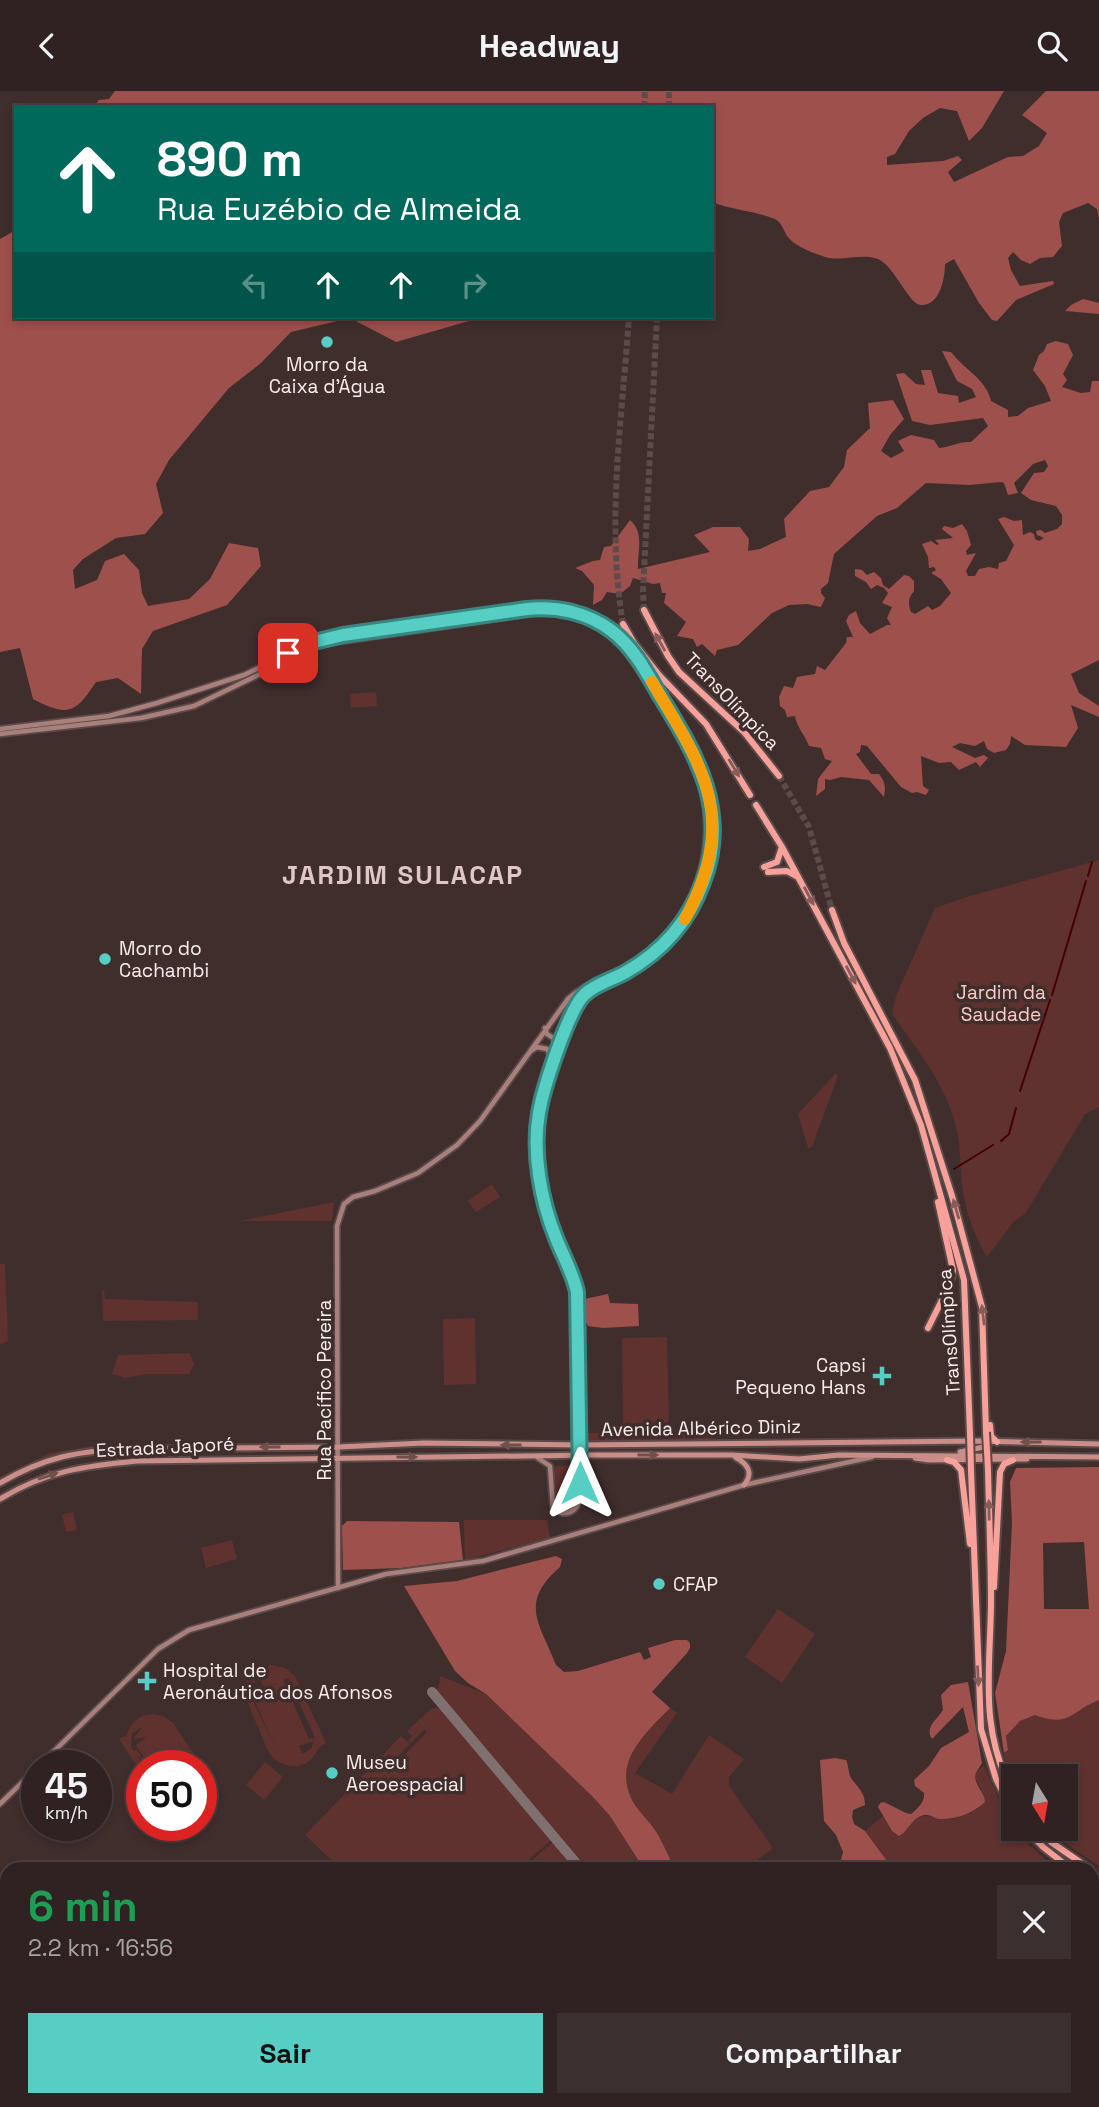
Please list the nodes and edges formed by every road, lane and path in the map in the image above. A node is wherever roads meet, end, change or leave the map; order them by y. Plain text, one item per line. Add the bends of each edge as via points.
1 (644, 610) tunnel mouth
2 (623, 624) tunnel mouth
3 (189, 694) junction
4 (158, 703) junction
5 (194, 706) junction
6 (163, 715) junction
7 (0, 732) edge
8 (779, 776) tunnel mouth
9 (703, 779) junction
10 (750, 795) dead end
11 (756, 805) dead end
12 (782, 847) junction
13 (799, 877) junction
14 (832, 909) tunnel mouth
15 (545, 1028) junction
16 (565, 1033) junction
17 (527, 1053) junction
18 (555, 1063) junction
19 (930, 1159) junction
20 (928, 1328) dead end
21 (994, 1439) junction
22 (897, 1441) junction
23 (948, 1442) junction
24 (850, 1443) junction
25 (1099, 1444) edge
26 (580, 1445) junction
27 (338, 1447) junction
28 (580, 1455) junction
29 (732, 1455) junction
30 (860, 1455) junction
31 (1001, 1455) junction
32 (1037, 1455) junction
33 (879, 1456) junction
34 (887, 1456) junction
35 (949, 1456) junction
36 (1099, 1457) edge
37 (338, 1458) junction
38 (538, 1458) junction
39 (1013, 1460) junction
40 (750, 1475) junction
41 (758, 1482) junction
42 (0, 1483) edge
43 (744, 1485) junction
44 (0, 1499) edge
45 (974, 1570) junction
46 (338, 1588) junction
47 (991, 1599) junction
48 (55, 1750) edge
49 (1001, 1768) edge
50 (21, 1784) edge
51 (1001, 1789) edge
52 (0, 1804) edge
53 (1037, 1841) edge
54 (1050, 1841) edge
55 (1063, 1862) edge
56 (1080, 1862) edge

8 -> 1 highway, TransOlímpica via 744,732 679,672
2 -> 10 highway, TransOlímpica via 659,675 706,724
3 - 4 main road
3 - 5 main road via 198,698
3 - 9 main road via 324,639 545,607 580,614 610,629 631,650 686,739
4 - 6 main road via 153,711
4 - 7 main road via 109,716
5 - 6 main road
5 - 9 main road via 322,644 521,614 563,614 597,625 627,652
6 - 7 main road
9 - 15 main road via 706,843 700,877 687,907 648,951 627,967 576,992
9 - 16 main road via 712,812 711,852 692,907 660,948 586,993
11 - 12 highway, TransOlímpica
12 - 13 highway, TransOlímpica
12 - 13 highway via 777,862 766,869
13 -> 19 highway, TransOlímpica via 890,1048
21 -> 14 highway, TransOlímpica via 979,1292 930,1121 915,1080 844,943
15 - 16 main road via 553,1038
15 - 17 main road
16 - 18 main road
17 - 18 main road via 543,1047
17 - 27 main road, Rua Pacífico Pereira via 480,1121 457,1145 418,1173 344,1204 337,1226
18 - 26 main road via 539,1113 538,1159 551,1225 577,1292
19 - 20 highway via 953,1270
19 - 45 highway, TransOlímpica, bridge via 966,1296
21 - 23 main road, Avenida Albérico Diniz
25 -> 21 main road, Avenida Albérico Diniz
21 - 31 main road
21 - 35 main road via 989,1446
47 -> 21 highway, TransOlímpica, bridge via 988,1469
22 - 23 main road, Avenida Albérico Diniz
22 - 24 main road, Avenida Albérico Diniz
22 - 34 main road
23 - 35 main road via 954,1450
24 - 26 main road, Avenida Albérico Diniz
24 - 30 main road
26 -> 27 main road, Avenida Albérico Diniz
26 - 28 main road
27 - 37 main road, Rua Pacífico Pereira
27 -> 42 main road, Estrada Japoré via 94,1451 47,1459
28 -> 29 main road, Avenida Albérico Diniz
28 - 38 main road, Avenida Albérico Diniz
28 - 38 main road via 580,1499 572,1512 561,1513 551,1500 550,1466
29 - 30 main road, Avenida Albérico Diniz via 799,1459
29 - 40 main road via 746,1463
30 - 33 main road, Avenida Albérico Diniz
31 - 32 main road
31 - 35 main road
32 - 36 main road
32 - 39 main road
33 - 34 main road, Avenida Albérico Diniz
33 - 41 main road
34 - 35 main road, Avenida Albérico Diniz via 922,1460
35 - 39 main road
35 - 45 highway via 961,1471
37 -> 38 main road, Avenida Albérico Diniz
44 -> 37 main road, Estrada Japoré via 51,1474 100,1465
37 - 46 main road, Rua Pacífico Pereira
39 - 47 highway via 1000,1472
40 - 41 main road
40 - 43 main road
41 - 43 main road
43 - 46 main road via 484,1561 393,1573
45 -> 51 highway, TransOlímpica via 981,1729
46 - 48 main road via 176,1636
47 - 49 highway, TransOlímpica via 989,1713
50 - 52 main road
53 - 55 highway
54 - 56 highway

